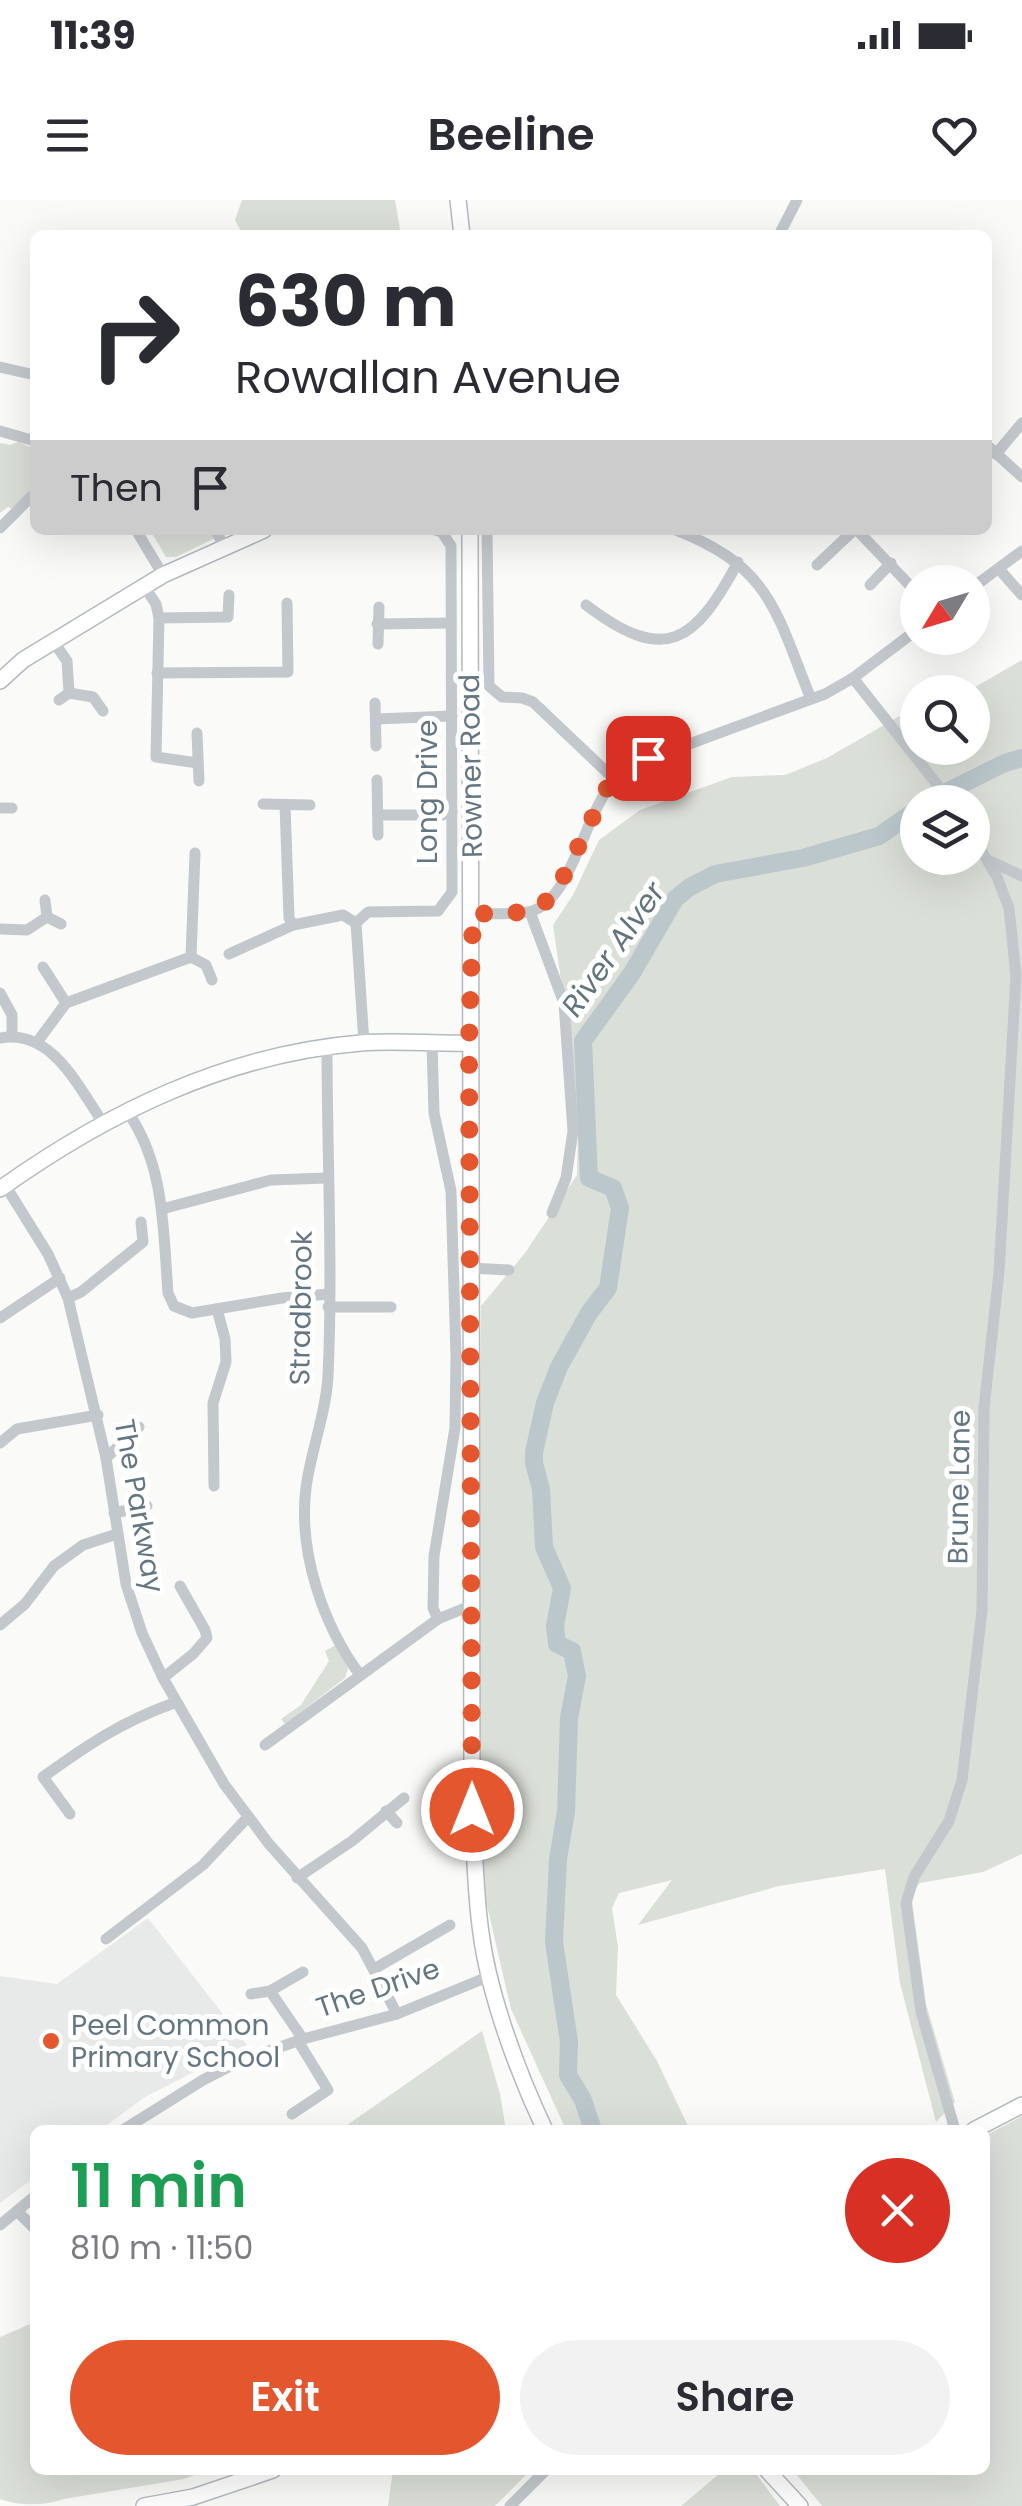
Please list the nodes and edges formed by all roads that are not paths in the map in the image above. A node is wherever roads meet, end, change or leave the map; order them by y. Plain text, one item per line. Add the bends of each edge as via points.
1 (458, 200) edge
2 (798, 200) edge
3 (461, 230) edge
4 (782, 230) edge
5 (0, 367) edge
6 (30, 374) edge
7 (1022, 423) edge
8 (0, 431) edge
9 (30, 440) edge
10 (992, 450) edge
11 (1022, 477) edge
12 (30, 498) edge
13 (0, 528) edge
14 (139, 535) edge
15 (218, 535) edge
16 (252, 535) edge
17 (444, 535) edge
18 (470, 535) edge
19 (487, 535) edge
20 (688, 535) edge
21 (850, 535) edge
22 (861, 535) edge
23 (224, 547) junction
24 (1022, 552) edge
25 (738, 562) junction
26 (817, 564) dead end
27 (891, 564) junction
28 (999, 569) junction
29 (900, 574) edge
30 (163, 575) junction
31 (990, 575) edge
32 (870, 585) dead end
33 (144, 586) junction
34 (229, 595) dead end
35 (1022, 595) edge
36 (287, 603) dead end
37 (586, 605) dead end
38 (379, 607) dead end
39 (160, 618) junction
40 (450, 623) junction
41 (378, 624) junction
42 (54, 641) junction
43 (900, 643) edge
44 (378, 644) dead end
45 (158, 674) junction
46 (853, 678) junction
47 (0, 681) edge
48 (812, 699) junction
49 (375, 702) dead end
50 (103, 711) dead end
51 (452, 716) junction
52 (376, 719) junction
53 (197, 733) dead end
54 (376, 746) dead end
55 (198, 763) junction
56 (612, 778) junction
57 (377, 780) dead end
58 (198, 781) dead end
59 (939, 785) edge
60 (262, 804) dead end
61 (285, 805) junction
62 (310, 805) dead end
63 (452, 812) junction
64 (378, 815) junction
65 (378, 835) dead end
66 (194, 853) dead end
67 (990, 861) edge
68 (990, 865) edge
69 (1022, 876) edge
70 (45, 900) dead end
71 (530, 912) junction
72 (473, 914) junction
73 (47, 917) junction
74 (356, 923) junction
75 (61, 924) dead end
76 (2, 926) edge
77 (293, 926) junction
78 (229, 954) dead end
79 (191, 957) junction
80 (43, 967) dead end
81 (212, 980) dead end
82 (0, 993) edge
83 (66, 1004) junction
84 (6, 1037) edge
85 (38, 1042) junction
86 (364, 1043) junction
87 (469, 1043) junction
88 (432, 1044) junction
89 (327, 1047) junction
90 (127, 1111) junction
91 (104, 1124) junction
92 (327, 1178) junction
93 (2, 1187) edge
94 (162, 1209) junction
95 (552, 1214) dead end
96 (141, 1222) dead end
97 (470, 1268) junction
98 (510, 1270) dead end
99 (60, 1278) junction
100 (68, 1298) junction
101 (328, 1301) junction
102 (391, 1306) dead end
103 (218, 1309) junction
104 (0, 1318) edge
105 (98, 1415) junction
106 (139, 1427) dead end
107 (0, 1443) edge
108 (106, 1458) junction
109 (214, 1486) dead end
110 (147, 1506) dead end
111 (114, 1513) junction
112 (117, 1534) junction
113 (181, 1586) dead end
114 (470, 1606) junction
115 (438, 1619) junction
116 (0, 1625) edge
117 (360, 1675) junction
118 (162, 1678) junction
119 (174, 1702) junction
120 (265, 1745) dead end
121 (404, 1798) dead end
122 (386, 1811) junction
123 (70, 1814) dead end
124 (248, 1817) junction
125 (397, 1823) dead end
126 (297, 1878) junction
127 (450, 1925) dead end
128 (106, 1940) dead end
129 (374, 1968) junction
130 (303, 1972) dead end
131 (490, 1976) junction
132 (270, 1990) junction
133 (251, 1994) dead end
134 (397, 2014) junction
135 (301, 2040) junction
136 (1022, 2105) edge
137 (292, 2114) dead end
138 (131, 2125) edge
139 (542, 2125) edge
140 (954, 2125) edge
141 (984, 2125) edge
142 (30, 2200) edge
143 (17, 2211) junction
144 (30, 2224) edge
145 (0, 2225) edge
146 (259, 2475) edge
147 (541, 2475) edge
148 (772, 2475) edge
149 (144, 2506) edge
150 (510, 2506) edge
151 (800, 2506) edge

1 - 3 main road
2 - 4 street
5 - 6 street
7 - 10 street
8 - 9 street
10 - 11 street
12 - 13 street
14 - 30 street
15 - 23 street
16 - 23 main road
17 - 40 street, Long Drive via 451,546
18 - 72 main road, Rowner Road
19 - 56 street via 490,686 502,697 533,702
20 - 25 street
21 - 26 street
22 - 27 street
23 - 30 main road
24 - 28 street
25 - 37 street via 696,627 674,639 648,640
25 - 48 street via 766,590
27 - 29 street
27 - 32 street
28 - 31 street
28 - 35 street
30 - 33 main road
33 - 39 street
33 - 42 main road
34 - 39 street via 228,618
36 - 45 street via 288,672
38 - 41 street
39 - 45 street
40 - 41 street
40 - 51 street, Long Drive
41 - 44 street
42 - 47 main road
42 - 50 street via 67,662 64,696 93,697
43 - 46 street
45 - 55 street via 156,756
46 - 48 street
46 - 59 street
48 - 56 street via 668,750
49 - 52 street
51 - 52 street
51 - 63 street, Long Drive
52 - 54 street
53 - 55 street
55 - 58 street
56 - 71 street via 563,882
57 - 64 street
60 - 61 street
61 - 62 street
61 - 77 street
63 - 64 street
63 - 74 street, Long Drive via 448,900 438,911 368,912
64 - 65 street
66 - 79 street
67 - 69 street
68 - 140 street, Brune Lane via 1009,908 1016,976 984,1408 982,1611 962,1780 949,1821 906,1903 921,2012
70 - 73 street
71 - 72 street
71 - 95 street via 564,1002 573,1131
72 - 87 main road, Rowner Road
73 - 75 street
73 - 76 street via 28,934
74 - 77 street, Long Drive via 343,915
74 - 86 street
77 - 78 street, Long Drive
79 - 81 street via 206,965
79 - 83 street
80 - 83 street
82 - 84 street via 12,1015
83 - 85 street
84 - 85 street
85 - 91 street via 59,1060
86 - 88 main road
86 - 89 main road
87 - 88 main road
87 - 97 main road, Rowner Road
88 - 115 street via 434,1113 451,1191 456,1325 455,1428 434,1556
89 - 90 main road via 228,1069
89 - 92 street, Stradbrook
90 - 91 main road
90 - 94 street via 146,1140
91 - 93 main road
92 - 94 street via 271,1180
92 - 101 street, Stradbrook
93 - 99 street, The Parkway
94 - 103 street via 170,1300 184,1312
96 - 100 street via 143,1242
97 - 98 street
97 - 114 main road, Rowner Road
99 - 100 street, The Parkway
99 - 104 street
100 - 105 street, The Parkway
101 - 102 street
101 - 103 street via 282,1298
101 - 117 street, Stradbrook via 328,1378 305,1519 326,1613
103 - 109 street via 226,1362 213,1403
105 - 107 street via 17,1429
105 - 108 street, The Parkway
106 - 108 street
108 - 111 street, The Parkway
110 - 111 street
111 - 112 street, The Parkway
112 - 116 street via 83,1544 54,1566
112 - 118 street, The Parkway via 132,1606
113 - 118 street via 207,1638
114 - 115 street
114 - 131 main road, Rowner Road via 472,1810
115 - 117 street
117 - 120 street
118 - 119 street, The Parkway
119 - 123 street via 105,1732 42,1777
119 - 124 street, The Parkway
121 - 122 street
122 - 125 street
122 - 126 street
124 - 126 street, The Parkway
124 - 128 street via 203,1865
126 - 129 street, The Parkway
127 - 129 street
129 - 134 street, The Parkway
130 - 132 street
131 - 134 street, The Drive
131 - 139 main road, Rowner Road
132 - 133 street
132 - 135 street
134 - 135 street, The Drive
135 - 137 street via 328,2090
135 - 138 street, The Drive via 240,2061
136 - 141 main road
142 - 143 street
143 - 144 street
143 - 145 street
146 - 149 main road
147 - 150 street
148 - 151 main road

